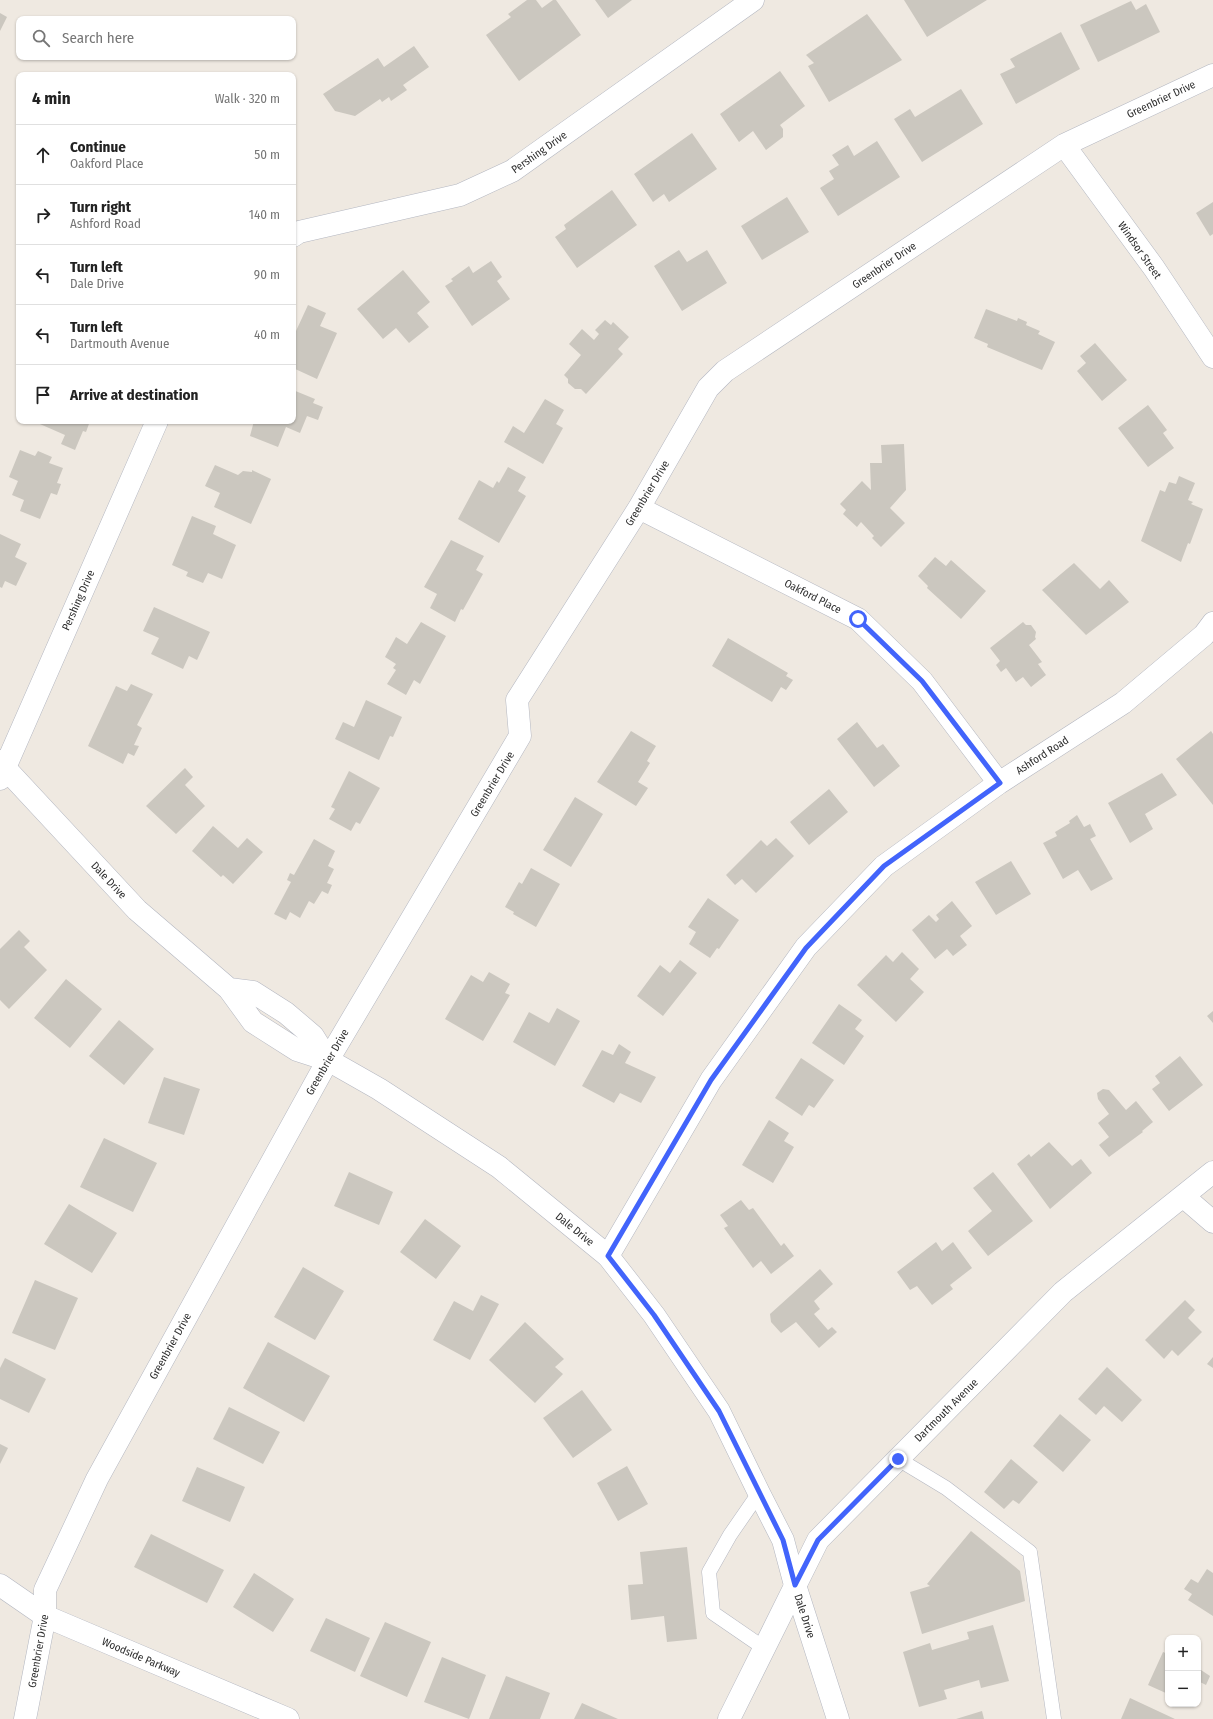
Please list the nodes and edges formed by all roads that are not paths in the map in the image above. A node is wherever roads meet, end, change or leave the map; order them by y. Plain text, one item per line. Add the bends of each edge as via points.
1 (753, 0) edge
2 (1213, 75) edge
3 (1064, 145) junction
4 (296, 234) edge
5 (1213, 357) edge
6 (156, 424) edge
7 (639, 508) junction
8 (1213, 623) edge
9 (2, 769) edge
10 (1000, 783) junction
11 (328, 1060) junction
12 (1213, 1172) edge
13 (1184, 1197) junction
14 (1213, 1222) edge
15 (608, 1256) junction
16 (898, 1459) junction
17 (760, 1493) junction
18 (0, 1585) edge
19 (795, 1585) junction
20 (45, 1616) junction
21 (764, 1648) junction
22 (25, 1719) edge
23 (288, 1719) edge
24 (729, 1719) edge
25 (838, 1719) edge
26 (1054, 1719) edge

1 - 4 street, Pershing Drive via 512,171 460,195
2 - 3 street, Greenbrier Drive
3 - 5 street, Windsor Street via 1154,268
3 - 7 street, Greenbrier Drive via 726,371 708,388
6 - 9 street, Pershing Drive
7 - 10 street, Oakford Place via 858,619 922,681
7 - 11 street, Greenbrier Drive via 517,700 520,736
8 - 10 street, Ashford Road via 1204,635 1123,703
9 - 11 street, Dale Drive via 137,910 228,989 253,1022 297,1050
10 - 15 street, Ashford Road via 884,866 806,948 711,1080
11 - 15 street, Dale Drive via 379,1089 499,1167
11 - 20 street, Greenbrier Drive via 97,1479 45,1590
12 - 13 street, Dartmouth Avenue
13 - 14 street
13 - 16 street, Dartmouth Avenue via 1063,1292
15 - 17 street, Dale Drive via 654,1315 719,1411
16 - 19 street, Dartmouth Avenue via 818,1540
16 - 26 lane via 946,1488 1030,1552
17 - 19 street, Dale Drive via 783,1540
17 - 21 lane via 730,1535 709,1572 713,1613
18 - 20 street, Woodside Parkway
19 - 21 street, Dartmouth Avenue
19 - 25 street, Dale Drive
20 - 22 street, Greenbrier Drive
20 - 23 street, Woodside Parkway
21 - 24 street, Dartmouth Avenue

